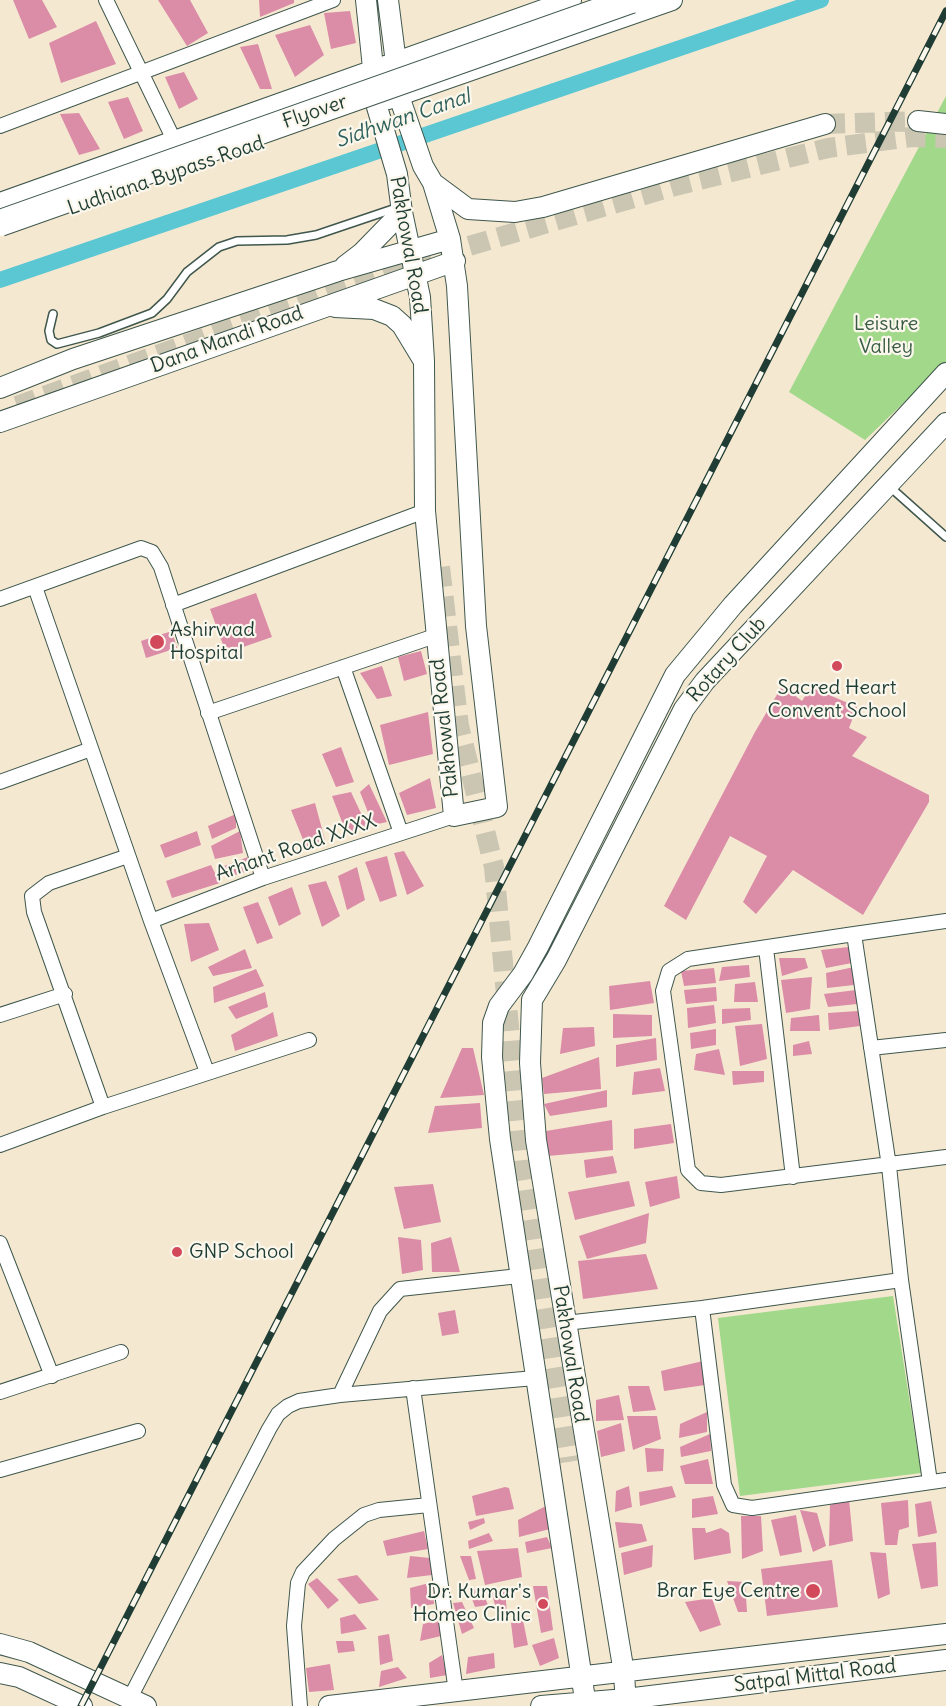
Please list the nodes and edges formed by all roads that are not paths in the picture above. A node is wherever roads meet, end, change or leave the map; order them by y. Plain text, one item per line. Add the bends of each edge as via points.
1 (106, 0) edge
2 (333, 0) edge
3 (366, 0) edge
4 (388, 0) edge
5 (571, 0) edge
6 (631, 0) edge
7 (672, 0) edge
8 (395, 62) junction
9 (373, 70) junction
10 (142, 72) junction
11 (400, 99) junction
12 (376, 105) junction
13 (918, 121) tunnel mouth
14 (825, 124) tunnel mouth
15 (946, 124) edge
16 (0, 126) edge
17 (175, 141) junction
18 (428, 175) junction
19 (0, 203) edge
20 (401, 209) junction
21 (0, 223) edge
22 (0, 235) edge
23 (450, 239) junction
24 (410, 251) junction
25 (455, 261) junction
26 (338, 271) junction
27 (423, 271) junction
28 (321, 307) junction
29 (53, 314) dead end
30 (428, 333) dead end
31 (424, 361) junction
32 (946, 373) edge
33 (0, 388) edge
34 (946, 393) edge
35 (0, 422) edge
36 (946, 423) edge
37 (888, 485) junction
38 (425, 511) junction
39 (946, 537) edge
40 (35, 587) junction
41 (0, 599) edge
42 (173, 605) junction
43 (435, 636) junction
44 (343, 667) junction
45 (684, 709) junction
46 (208, 713) junction
47 (91, 750) junction
48 (0, 782) edge
49 (454, 816) junction
50 (401, 833) junction
51 (128, 856) junction
52 (263, 878) junction
53 (151, 921) junction
54 (946, 921) edge
55 (854, 934) junction
56 (538, 947) junction
57 (766, 948) junction
58 (556, 960) junction
59 (65, 994) junction
60 (532, 1000) joint
61 (0, 1015) edge
62 (309, 1040) dead end
63 (946, 1040) edge
64 (871, 1048) junction
65 (207, 1072) junction
66 (103, 1107) junction
67 (0, 1145) edge
68 (946, 1158) edge
69 (889, 1166) junction
70 (793, 1177) junction
71 (0, 1243) edge
72 (519, 1276) junction
73 (901, 1280) junction
74 (702, 1308) junction
75 (565, 1323) junction
76 (121, 1352) dead end
77 (51, 1376) junction
78 (535, 1378) junction
79 (413, 1388) junction
80 (0, 1392) edge
81 (340, 1395) junction
82 (138, 1431) dead end
83 (0, 1470) edge
84 (946, 1480) edge
85 (930, 1482) junction
86 (429, 1505) junction
87 (946, 1634) edge
88 (0, 1644) edge
89 (946, 1660) edge
90 (624, 1672) junction
91 (0, 1673) edge
92 (579, 1678) junction
93 (456, 1692) junction
94 (53, 1699) edge
95 (138, 1702) edge
96 (585, 1703) edge
97 (626, 1703) edge
98 (82, 1706) edge
99 (300, 1706) edge
100 (329, 1706) edge
101 (541, 1706) edge

1 - 10 street
2 - 10 street
3 - 9 street, Pakhowal Road
4 - 8 street, Pakhowal Road
5 - 8 street, Ludhiana Bypass Road
6 - 21 highway, Flyover, bridge
7 - 11 street, Ludhiana Bypass Road
8 - 9 street, Ludhiana Bypass Road
8 - 11 street, Pakhowal Road
9 - 12 street, Pakhowal Road
9 - 17 street, Ludhiana Bypass Road
10 - 16 street
10 - 17 street
11 - 12 street, Ludhiana Bypass Road
11 - 18 street, Pakhowal Road
12 - 20 street, Pakhowal Road via 397,174
12 - 22 street, Ludhiana Bypass Road
13 - 15 street
14 - 18 street via 515,212 468,209
17 - 19 street, Ludhiana Bypass Road
18 - 23 street, Pakhowal Road
20 - 24 street, Pakhowal Road
20 - 26 street via 362,253
20 - 29 lane via 316,235 237,241 219,247 187,272 152,313 81,339 54,342 49,331
23 - 24 street
23 - 25 street, Pakhowal Road
24 - 26 street
24 - 27 street, Pakhowal Road
25 - 27 street, Dana Mandi Road
25 - 49 street, Pakhowal Road via 476,626 496,807
26 - 33 street via 73,359
27 - 28 street, Dana Mandi Road
27 - 30 street
27 - 31 street, Pakhowal Road via 420,297
28 - 31 street via 374,309 392,315
28 - 35 street, Dana Mandi Road
31 - 38 street, Pakhowal Road
32 - 56 street via 733,605 675,675
34 - 45 street via 690,670 681,686
36 - 37 street, Rotary Club
37 - 39 lane
37 - 45 street, Rotary Club via 705,681
38 - 42 street
38 - 43 street, Pakhowal Road
40 - 41 street
40 - 42 street via 147,549 157,559
40 - 47 street
42 - 46 street
43 - 44 street
43 - 49 street, Pakhowal Road
44 - 46 street
44 - 50 street
45 - 58 street, Rotary Club
46 - 52 street
47 - 48 street
47 - 51 street
49 - 50 street, Arhant Road XXXX
50 - 52 street, Arhant Road XXXX
51 - 53 street
51 - 59 street via 49,883 32,896 34,912
52 - 53 street, Arhant Road XXXX
53 - 65 street
54 - 55 street
55 - 57 street
55 - 64 street
56 - 58 street
56 - 72 street, Pakhowal Road via 493,1023 494,1091
57 - 70 street
57 - 70 street via 688,959 669,971 663,992 686,1161 694,1178 701,1183 721,1185
58 - 60 street, Rotary Club
59 - 61 street
59 - 66 street
60 - 75 street, Pakhowal Road via 530,1063 536,1140
62 - 65 street
63 - 64 street
64 - 69 street
65 - 66 street
66 - 67 street
68 - 69 street
69 - 70 street
69 - 73 street
71 - 77 street
72 - 78 street, Pakhowal Road
72 - 81 street via 400,1289 380,1311
73 - 74 street
73 - 85 street
74 - 75 street
74 - 85 street via 724,1485 734,1505 752,1508
75 - 90 street, Pakhowal Road
76 - 77 street
77 - 80 street
78 - 79 street
78 - 92 street, Pakhowal Road
79 - 81 street
79 - 86 street
81 - 95 street via 299,1401 278,1414
82 - 83 street
84 - 85 street
86 - 93 street
86 - 99 street via 364,1515 303,1572 297,1583 294,1626
87 - 90 street, Satpal Mittal Road
88 - 95 street via 29,1652
89 - 97 street, Satpal Mittal Road
90 - 92 street, Satpal Mittal Road
90 - 97 street, Pakhowal Road
91 - 94 street via 19,1677
92 - 93 street, Satpal Mittal Road
92 - 96 street, Pakhowal Road
93 - 100 street, Satpal Mittal Road
94 - 98 street
96 - 97 street, Satpal Mittal Road
96 - 101 street, Satpal Mittal Road

